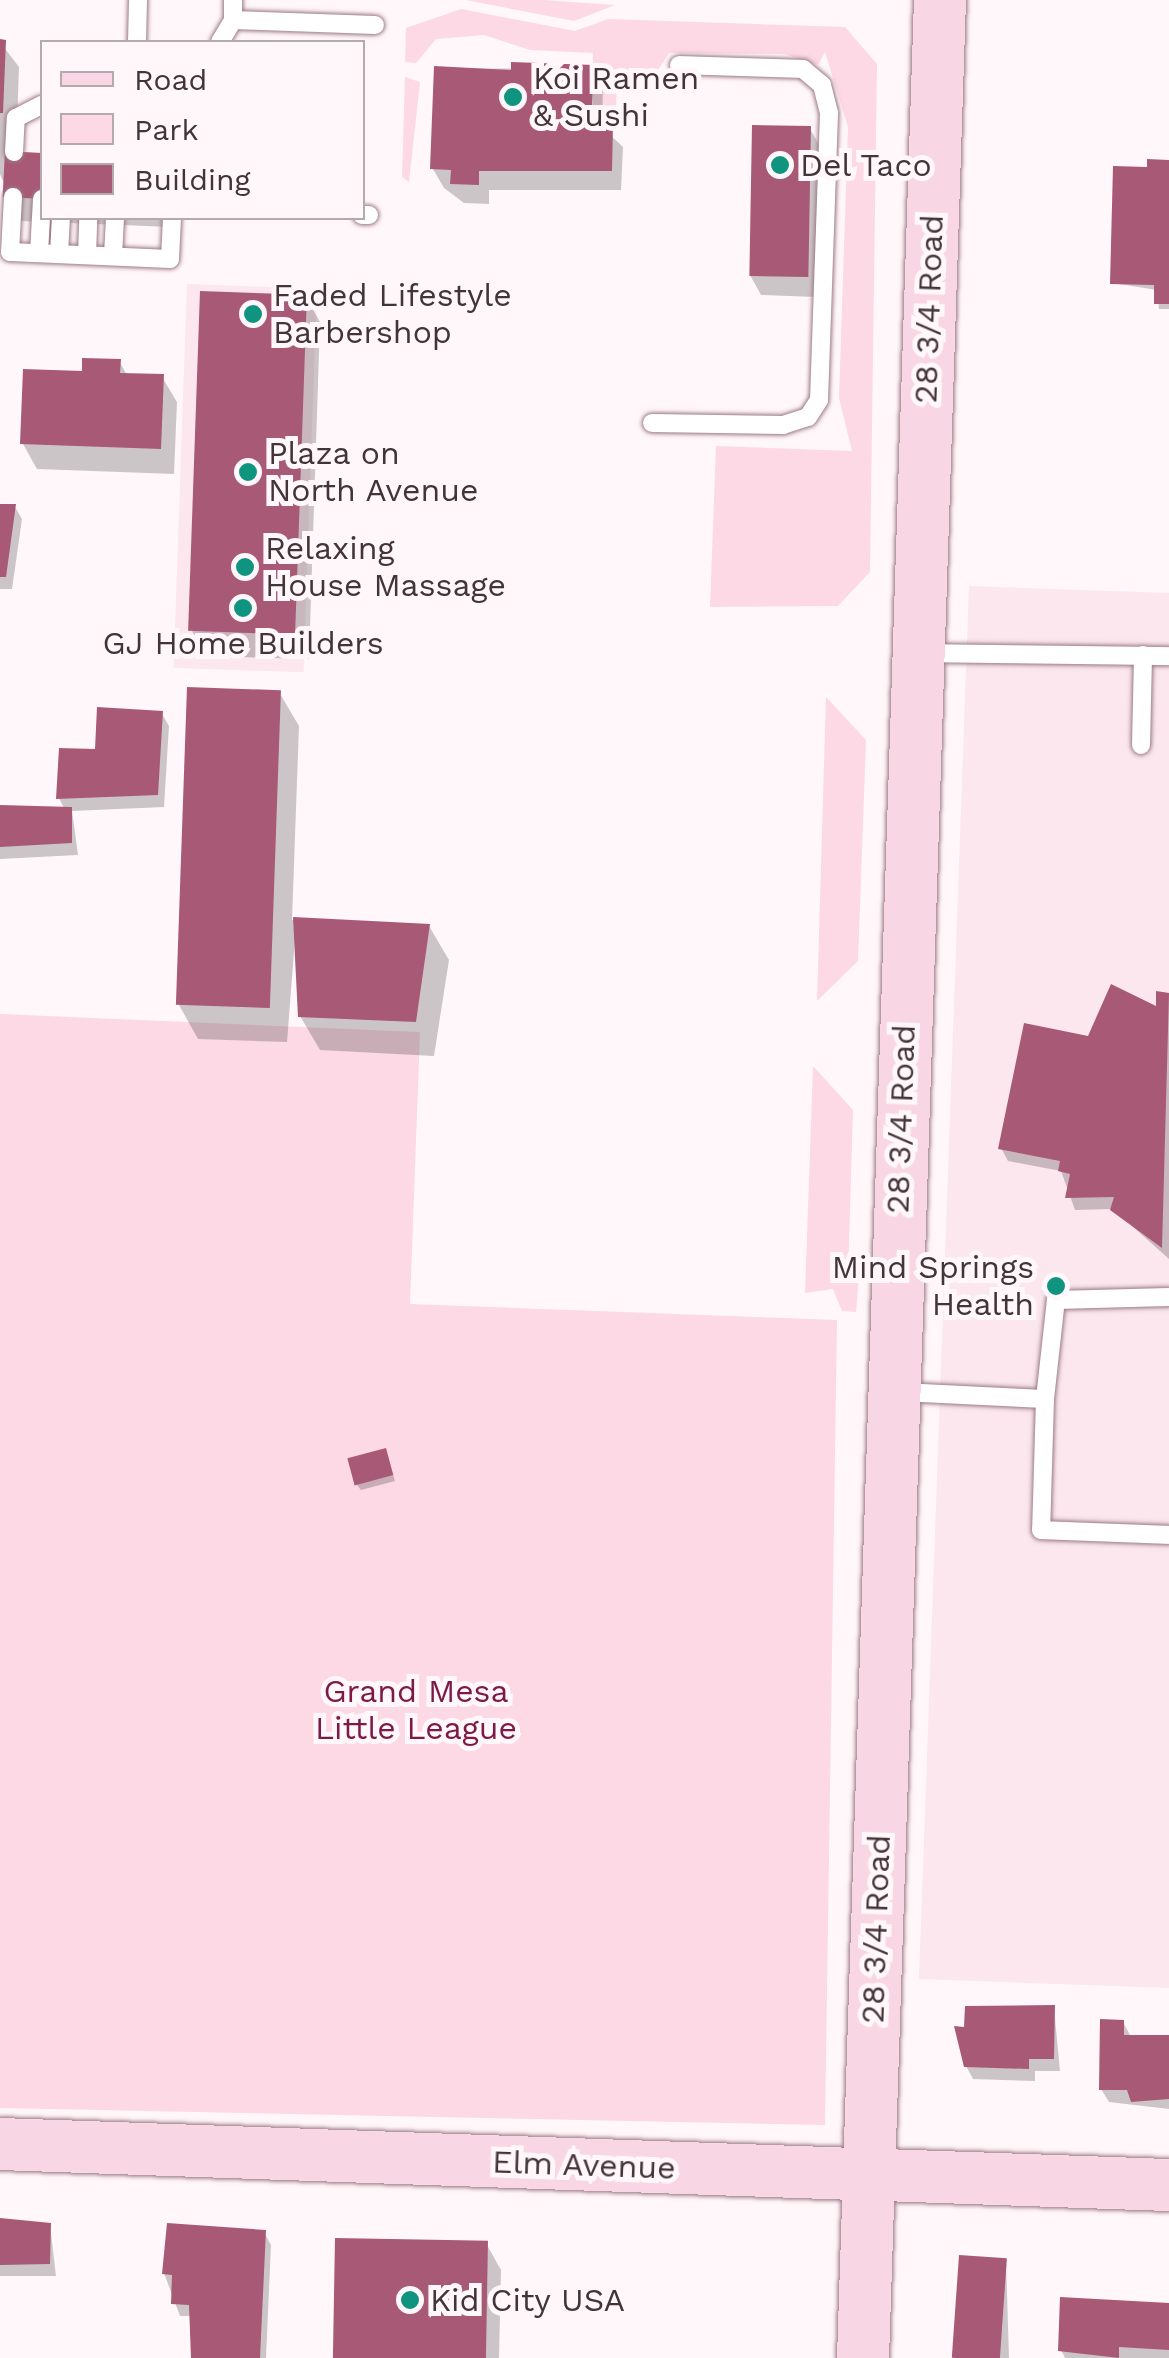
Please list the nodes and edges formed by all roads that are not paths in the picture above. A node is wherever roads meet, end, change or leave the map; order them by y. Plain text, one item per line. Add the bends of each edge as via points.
1 (138, 0) edge
2 (234, 0) edge
3 (940, 0) edge
4 (232, 20) junction
5 (375, 25) dead end
6 (137, 40) edge
7 (221, 40) edge
8 (679, 65) dead end
9 (40, 106) edge
10 (14, 152) dead end
11 (13, 197) dead end
12 (41, 220) edge
13 (61, 220) edge
14 (88, 220) edge
15 (115, 220) edge
16 (172, 220) edge
17 (39, 253) junction
18 (59, 254) junction
19 (87, 256) junction
20 (113, 256) junction
21 (652, 423) dead end
22 (917, 654) junction
23 (1143, 655) junction
24 (1169, 656) edge
25 (1140, 745) dead end
26 (1169, 1297) edge
27 (893, 1392) junction
28 (1045, 1399) junction
29 (1169, 1535) edge
30 (0, 2144) edge
31 (868, 2174) junction
32 (1169, 2185) edge
33 (862, 2358) edge

1 - 6 lane
2 - 4 lane
3 - 22 street, 28 3/4 Road
4 - 5 lane
4 - 7 lane
8 - 21 lane via 803,69 822,85 829,113 819,400 808,417 783,425
9 - 10 lane via 16,118
11 - 17 lane via 10,252
12 - 17 lane
13 - 18 lane
14 - 19 lane
15 - 20 lane
16 - 20 lane via 170,259
17 - 18 lane
18 - 19 lane
19 - 20 lane
22 - 23 lane
22 - 27 street, 28 3/4 Road
23 - 24 lane
23 - 25 lane
26 - 28 lane via 1056,1300
27 - 28 lane
27 - 31 street, 28 3/4 Road
28 - 29 lane via 1041,1530
30 - 31 street, Elm Avenue
31 - 32 street, Elm Avenue
31 - 33 street, 28 3/4 Road

